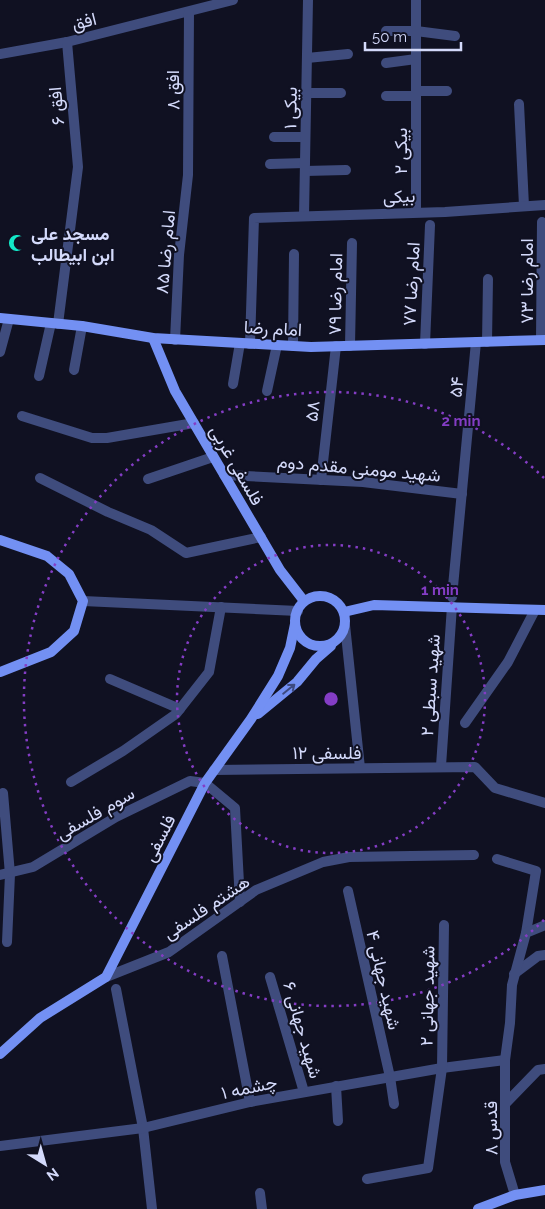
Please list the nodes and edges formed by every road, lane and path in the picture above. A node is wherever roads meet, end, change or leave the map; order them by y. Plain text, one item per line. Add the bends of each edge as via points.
1 (233, 0) edge
2 (308, 0) edge
3 (416, 0) edge
4 (189, 12) junction
5 (386, 31) dead end
6 (416, 31) junction
7 (455, 36) dead end
8 (67, 42) junction
9 (0, 54) edge
10 (348, 54) dead end
11 (307, 58) junction
12 (416, 60) junction
13 (386, 63) dead end
14 (447, 91) dead end
15 (341, 93) dead end
16 (416, 93) junction
17 (306, 94) junction
18 (386, 96) dead end
19 (519, 104) dead end
20 (274, 136) dead end
21 (305, 138) junction
22 (270, 164) dead end
23 (188, 167) joint
24 (305, 167) junction
25 (346, 170) dead end
26 (545, 205) edge
27 (524, 206) junction
28 (416, 211) junction
29 (304, 216) junction
30 (542, 222) dead end
31 (430, 224) dead end
32 (352, 243) dead end
33 (294, 254) dead end
34 (488, 279) dead end
35 (4, 319) edge
36 (55, 324) junction
37 (82, 326) junction
38 (153, 338) junction
39 (175, 340) junction
40 (543, 340) edge
41 (482, 342) junction
42 (245, 343) junction
43 (425, 344) junction
44 (277, 345) junction
45 (293, 346) junction
46 (336, 346) junction
47 (350, 346) junction
48 (0, 352) edge
49 (74, 370) dead end
50 (38, 376) dead end
51 (233, 384) dead end
52 (267, 391) dead end
53 (22, 416) dead end
54 (194, 424) junction
55 (213, 457) junction
56 (224, 475) junction
57 (40, 478) dead end
58 (148, 480) dead end
59 (321, 480) junction
60 (462, 494) junction
61 (260, 537) junction
62 (0, 540) edge
63 (83, 601) junction
64 (304, 602) junction
65 (452, 602) junction
66 (221, 607) junction
67 (540, 610) edge
68 (298, 611) junction
69 (344, 612) junction
70 (294, 624) junction
71 (345, 625) junction
72 (336, 641) junction
73 (0, 672) edge
74 (110, 679) dead end
75 (180, 709) junction
76 (251, 719) junction
77 (465, 723) dead end
78 (441, 766) junction
79 (360, 768) junction
80 (214, 770) junction
81 (70, 782) dead end
82 (205, 783) junction
83 (3, 793) dead end
84 (545, 803) edge
85 (474, 855) dead end
86 (497, 859) dead end
87 (5, 874) edge
88 (348, 891) dead end
89 (240, 902) junction
90 (444, 924) dead end
91 (545, 925) edge
92 (526, 933) junction
93 (7, 942) dead end
94 (545, 955) edge
95 (222, 956) dead end
96 (514, 974) junction
97 (106, 977) junction
98 (270, 977) dead end
99 (116, 989) dead end
100 (0, 1054) edge
101 (505, 1060) junction
102 (442, 1068) junction
103 (545, 1069) edge
104 (390, 1077) junction
105 (336, 1086) junction
106 (304, 1092) junction
107 (250, 1102) junction
108 (506, 1102) junction
109 (394, 1104) dead end
110 (338, 1121) dead end
111 (143, 1128) junction
112 (0, 1146) edge
113 (367, 1179) dead end
114 (545, 1190) edge
115 (260, 1193) dead end
116 (516, 1195) junction
117 (152, 1209) edge
118 (262, 1209) edge
119 (478, 1209) edge

1 - 4 street, افق
2 - 11 street, ۱ بیکی
3 - 6 street, ۲ بیکی
4 - 8 street, افق
4 - 23 street, افق ۸
5 - 6 street
6 - 7 street
6 - 12 street, ۲ بیکی
8 - 9 street, افق
8 - 36 street, افق ۶ via 78,167
10 - 11 street
11 - 17 street, ۱ بیکی
12 - 13 street
12 - 16 street, ۲ بیکی
14 - 16 street
15 - 17 street
16 - 18 street
16 - 28 street, ۲ بیکی
17 - 21 street, ۱ بیکی
19 - 27 street
20 - 21 street
21 - 24 street, ۱ بیکی
22 - 24 street
23 - 39 street, امام رضا ۸۵
24 - 25 street
24 - 29 street, ۱ بیکی
26 - 27 street, بیکی
27 - 28 street, بیکی
28 - 29 street, بیکی
29 - 42 street, بیکی via 254,218
30 - 40 street, امام رضا ۷۳
31 - 43 street, امام رضا ۷۷
32 - 47 street, امام رضا ۷۹
33 - 45 street
34 - 41 street, ۵۴
35 - 36 street, امام رضا
35 - 48 street
36 - 37 street, امام رضا
36 - 50 street, افق ۶
37 - 38 street, امام رضا
37 - 49 street
38 - 39 street, امام رضا
38 - 54 street, فلسفی غربی
39 - 42 street, امام رضا
40 - 41 street, امام رضا
41 - 43 street, امام رضا
41 - 60 street, ۵۴
42 - 44 street, امام رضا
42 - 51 street
43 - 47 street, امام رضا
44 - 45 street, امام رضا
44 - 52 street
45 - 46 street, امام رضا
46 - 47 street, امام رضا
46 - 59 street, ۵۸
53 - 54 street via 92,438
54 - 55 street, فلسفی غربی
55 - 56 street, فلسفی غربی
55 - 58 street
56 - 59 street, شهید مومنی مقدم دوم
56 - 61 street, فلسفی غربی
57 - 61 street via 151,530 186,553
59 - 60 street, شهید مومنی مقدم دوم
60 - 65 street, ۵۴
61 - 64 street, فلسفی غربی
62 - 63 street via 47,556 69,574
63 - 66 street
63 - 73 street via 74,631 52,652
64 - 68 street
64 - 69 street via 324,596 336,602
65 - 67 street
65 - 69 street via 374,605
65 - 78 street, ۲ شهید سبطی
66 - 68 street
66 - 75 street via 209,672
67 - 77 street
68 - 70 street
69 - 71 street
70 - 72 street via 300,638 309,645 320,647
70 - 76 street via 290,648 278,676
71 - 72 street
71 - 79 street
76 -> 72 street via 297,682
74 - 75 street
75 - 81 street via 123,750
76 - 80 street, فلسفی
78 - 79 street, ۱۲ فلسفی
78 - 84 street, ۱۲ فلسفی via 475,767 495,788
79 - 80 street, ۱۲ فلسفی
80 - 82 street, فلسفی
82 - 87 street, سوم فلسفی via 190,781 116,817 33,867
82 - 89 street via 234,808
82 - 97 street, فلسفی
83 - 87 street
85 - 89 street, هشتم فلسفی via 349,857 323,862 256,890
86 - 92 street, قدس ۸ via 536,871
87 - 93 street
88 - 104 street, ۴ شهید جهانی
89 - 97 street, هشتم فلسفی via 169,952
90 - 102 street, ۲ شهید جهانی
91 - 92 street
92 - 96 street, قدس ۸
94 - 96 street via 538,956
95 - 107 street
96 - 101 street, قدس ۸
97 - 100 street via 40,1018
98 - 106 street, ۶ شهید جهانی
99 - 111 street
101 - 102 street, چشمه ۱
101 - 108 street, قدس ۸
102 - 104 street, چشمه ۱
102 - 113 street, ۲ شهید جهانی via 428,1168
103 - 108 street via 538,1070
104 - 105 street, چشمه ۱
104 - 109 street, ۴ شهید جهانی
105 - 106 street, چشمه ۱
105 - 110 street
106 - 107 street, چشمه ۱
107 - 111 street, چشمه ۱
108 - 116 street, قدس ۸ via 505,1162
111 - 112 street, چشمه ۱
111 - 117 street
114 - 116 street
115 - 118 street
116 - 119 street

